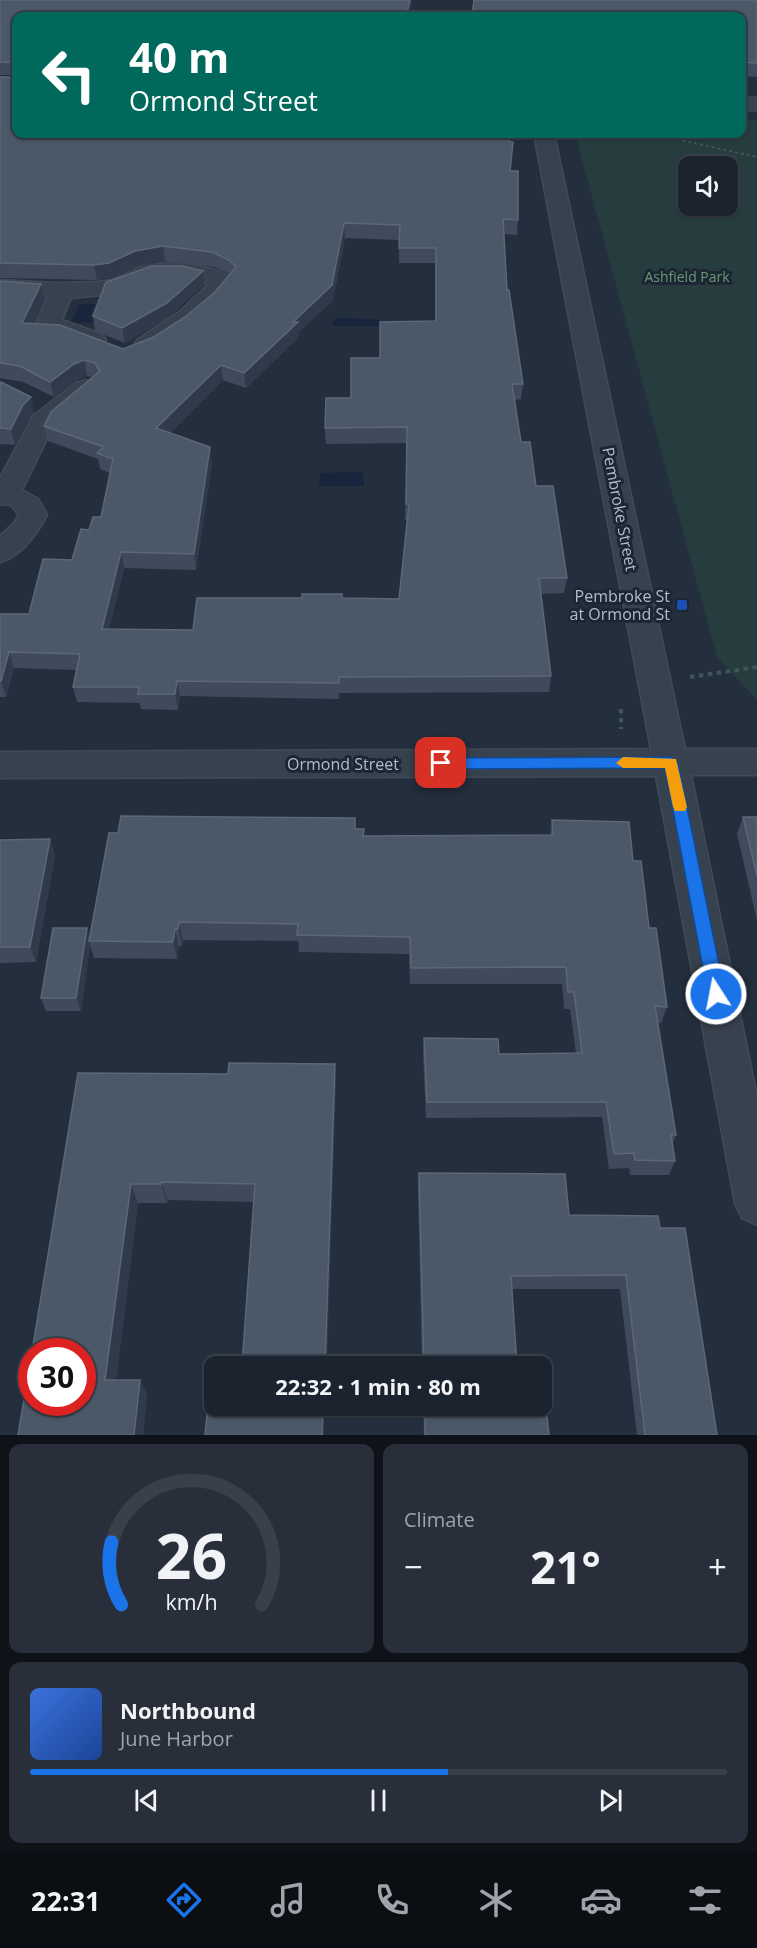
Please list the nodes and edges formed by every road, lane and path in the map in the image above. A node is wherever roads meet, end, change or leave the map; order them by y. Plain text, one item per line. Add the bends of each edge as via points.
1 (545, 138) edge
2 (671, 138) edge
3 (757, 157) edge
4 (0, 287) edge
5 (63, 290) junction
6 (95, 379) edge
7 (3, 495) edge
8 (0, 552) edge
9 (757, 762) edge
10 (671, 763) junction
11 (0, 765) edge
12 (757, 1203) edge

1 - 10 street, Pembroke Street
2 - 3 path
4 - 5 street
5 - 5 street via 112,287 147,272 171,270 203,274 223,282 211,298 157,339 121,352 48,323
6 - 7 street via 44,406 42,422
7 - 8 street via 22,500 33,515
9 - 10 street, Ormond Street
10 - 11 street, Ormond Street
10 - 12 street, Pembroke Street

